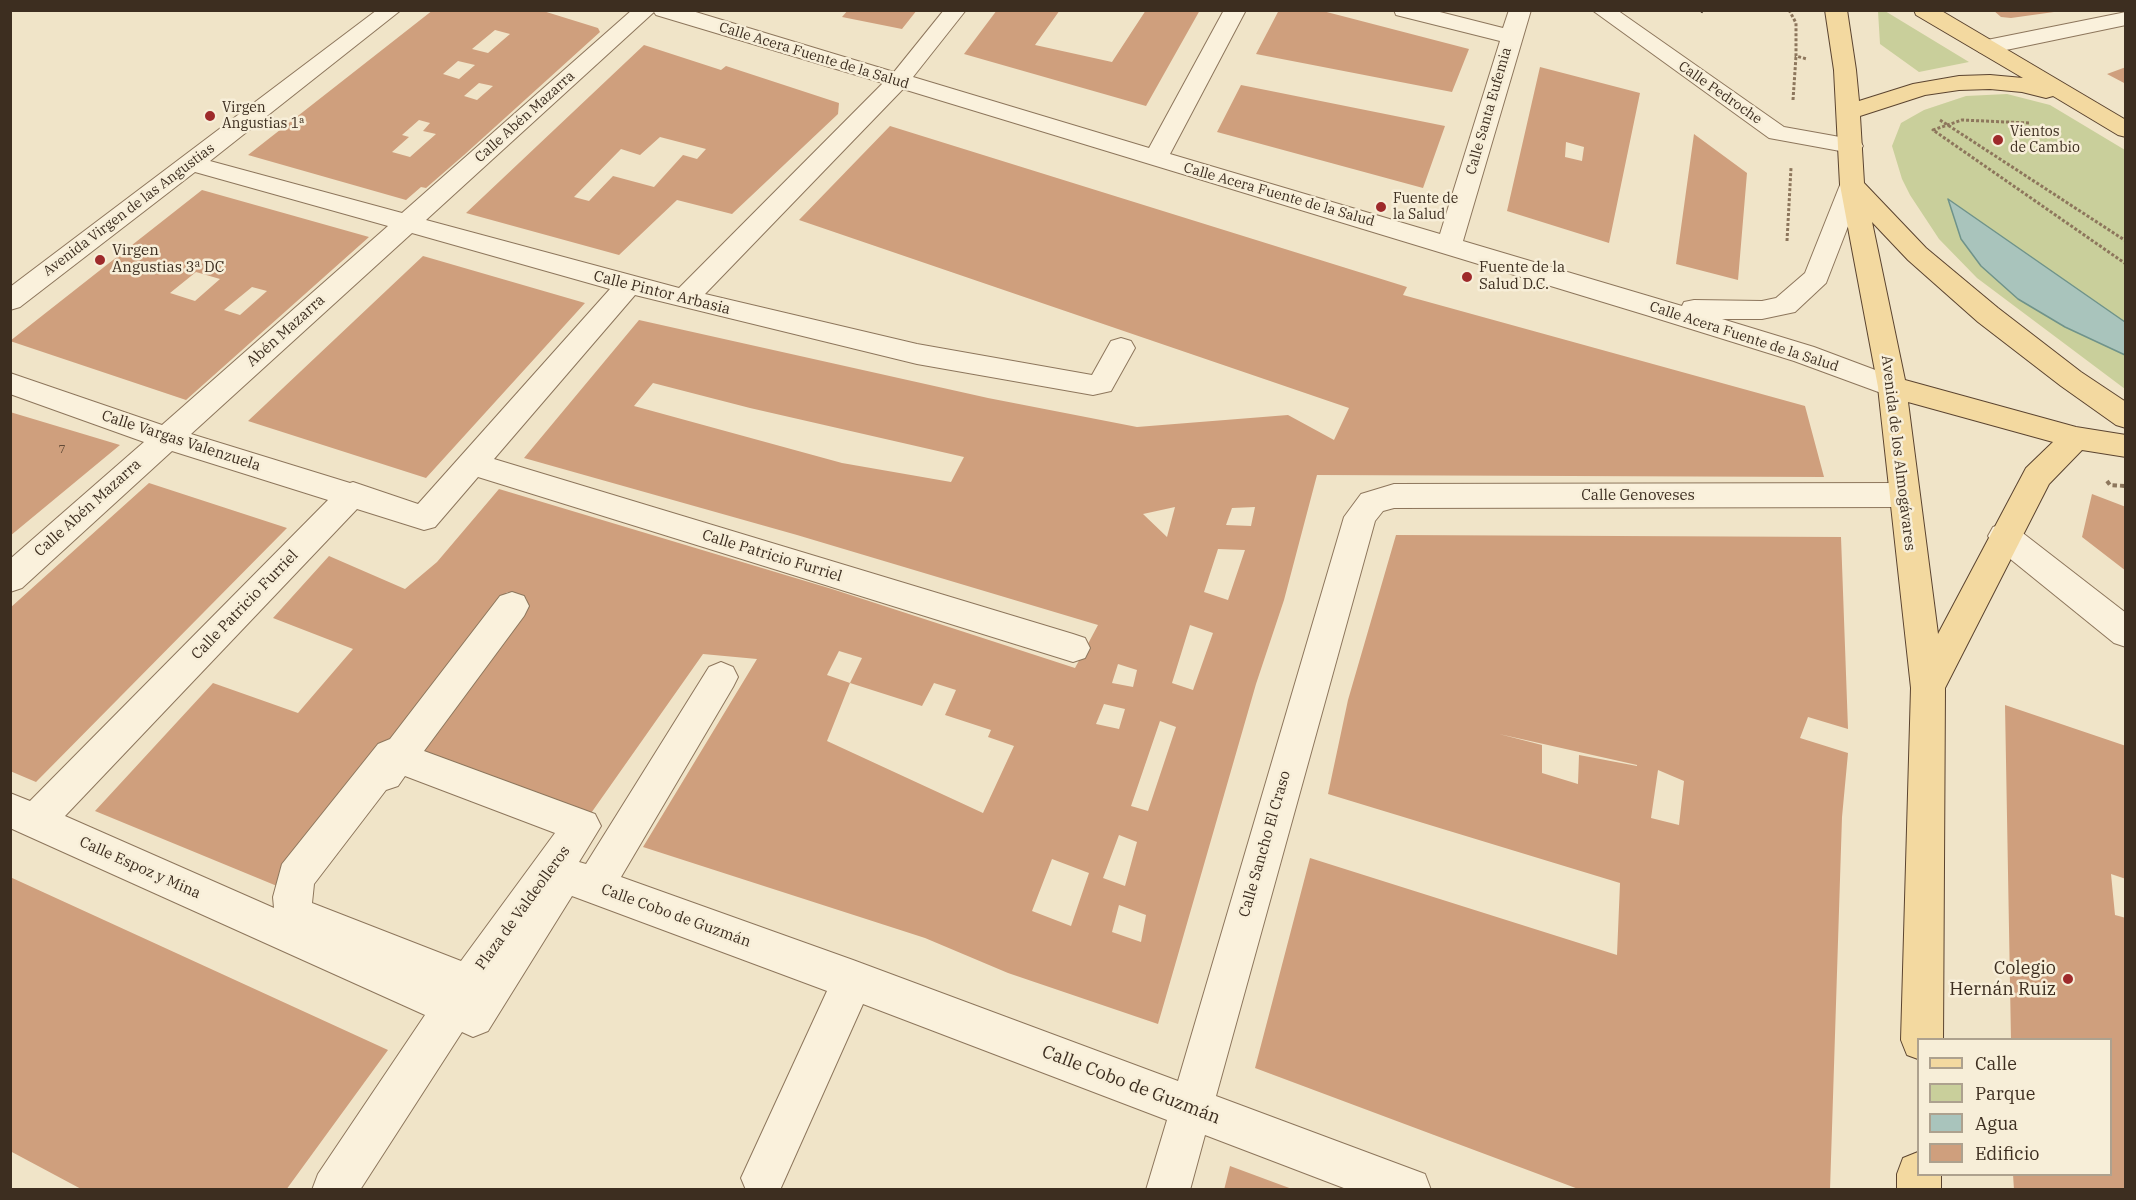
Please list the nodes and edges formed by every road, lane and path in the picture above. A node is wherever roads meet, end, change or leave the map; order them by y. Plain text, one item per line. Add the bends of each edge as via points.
1 (391, 10) edge
2 (645, 10) edge
3 (664, 10) edge
4 (956, 10) edge
5 (1235, 10) edge
6 (1404, 10) edge
7 (1520, 10) edge
8 (1602, 10) edge
9 (1789, 10) edge
10 (1836, 10) edge
11 (1924, 10) edge
12 (1958, 10) edge
13 (2126, 18) edge
14 (1511, 37) junction
15 (1987, 46) junction
16 (1845, 69) junction
17 (897, 82) junction
18 (1904, 96) junction
19 (2068, 96) junction
20 (1849, 112) junction
21 (2031, 124) dead end
22 (1948, 125) junction
23 (2126, 130) edge
24 (1851, 146) junction
25 (1155, 159) junction
26 (191, 163) junction
27 (1852, 185) junction
28 (406, 224) junction
29 (2126, 241) edge
30 (1449, 246) junction
31 (2126, 264) edge
32 (629, 285) junction
33 (684, 299) junction
34 (10, 301) edge
35 (1656, 309) junction
36 (1121, 348) dead end
37 (10, 383) edge
38 (1892, 387) junction
39 (2126, 417) edge
40 (166, 438) junction
41 (2076, 438) junction
42 (2126, 446) edge
43 (472, 464) junction
44 (353, 494) junction
45 (1904, 495) junction
46 (1372, 501) joint
47 (2004, 536) junction
48 (10, 579) edge
49 (512, 606) dead end
50 (2126, 633) edge
51 (1073, 648) dead end
52 (721, 677) dead end
53 (1928, 688) junction
54 (397, 757) junction
55 (23, 816) edge
56 (594, 886) junction
57 (281, 911) junction
58 (853, 980) junction
59 (454, 1008) junction
60 (1922, 1038) edge
61 (1190, 1107) junction
62 (763, 1178) dead end
63 (334, 1190) edge
64 (1168, 1190) edge
65 (1409, 1190) edge

1 - 26 street, Avenida Virgen de las Angustias
2 - 28 street, Calle Abén Mazarra
3 - 17 street, Calle Acera Fuente de la Salud
4 - 17 street
5 - 25 street
6 - 14 street
7 - 14 street, Calle Santa Eufemia
8 - 24 street, Calle Pedroche via 1777,133
9 - 16 path via 1796,23 1796,56
10 - 16 main road, Avenida de los Almogávares
11 - 15 main road
12 - 15 main road
13 - 15 street
14 - 30 street, Calle Santa Eufemia
15 - 19 main road
16 - 20 main road, Avenida de los Almogávares
17 - 25 street, Calle Acera Fuente de la Salud
17 - 33 street
18 - 19 main road via 1921,89 1990,82
18 - 20 main road
18 - 22 path
19 - 23 main road
20 - 24 main road, Avenida de los Almogávares
21 - 22 path via 1962,120
22 - 29 path
22 - 31 path via 1933,130
24 - 27 main road, Avenida de los Almogávares
25 - 30 street, Calle Acera Fuente de la Salud
26 - 28 street, Calle Pintor Arbasia
26 - 34 street, Avenida Virgen de las Angustias
27 - 35 street via 1817,277 1785,305 1762,310
27 - 38 main road, Avenida de los Almogávares
27 - 39 main road via 1917,254 1988,315
28 - 32 street, Calle Pintor Arbasia
28 - 40 street, Abén Mazarra
30 - 35 street, Calle Acera Fuente de la Salud
32 - 33 street, Calle Pintor Arbasia
32 - 43 street
33 - 36 street, Calle Pintor Arbasia via 917,354 1093,385 1101,384
35 - 38 street, Calle Acera Fuente de la Salud via 1804,354
37 - 40 street, Calle Vargas Valenzuela
38 - 41 main road
38 - 45 main road, Avenida de los Almogávares
40 - 44 street, Calle Vargas Valenzuela
40 - 48 street, Calle Abén Mazarra
41 - 42 main road
41 - 47 main road, Avenida de los Almogávares via 2037,476
43 - 44 street via 424,518
43 - 51 street, Calle Patricio Furriel
44 - 55 street, Calle Patricio Furriel
45 - 46 street, Calle Genoveses via 1394,496
45 - 53 main road, Avenida de los Almogávares
46 - 61 street, Calle Sancho El Craso via 1360,517
47 - 50 street
47 - 53 main road, Avenida de los Almogávares
49 - 54 street
52 - 56 street, Calle Cobo de Guzmán
53 - 60 main road, Avenida de los Almogávares
54 - 57 street via 390,755 296,877
54 - 57 street, Plaza de Valdeolleros via 582,826 469,984
55 - 57 street, Calle Espoz y Mina
56 - 58 street, Calle Cobo de Guzmán
56 - 59 street, Plaza de Valdeolleros via 564,874 473,1017
57 - 59 street, Plaza de Valdeolleros
58 - 61 street, Calle Cobo de Guzmán
58 - 62 street
59 - 63 street
61 - 64 street, Calle Sancho El Craso
61 - 65 street, Calle Cobo de Guzmán

